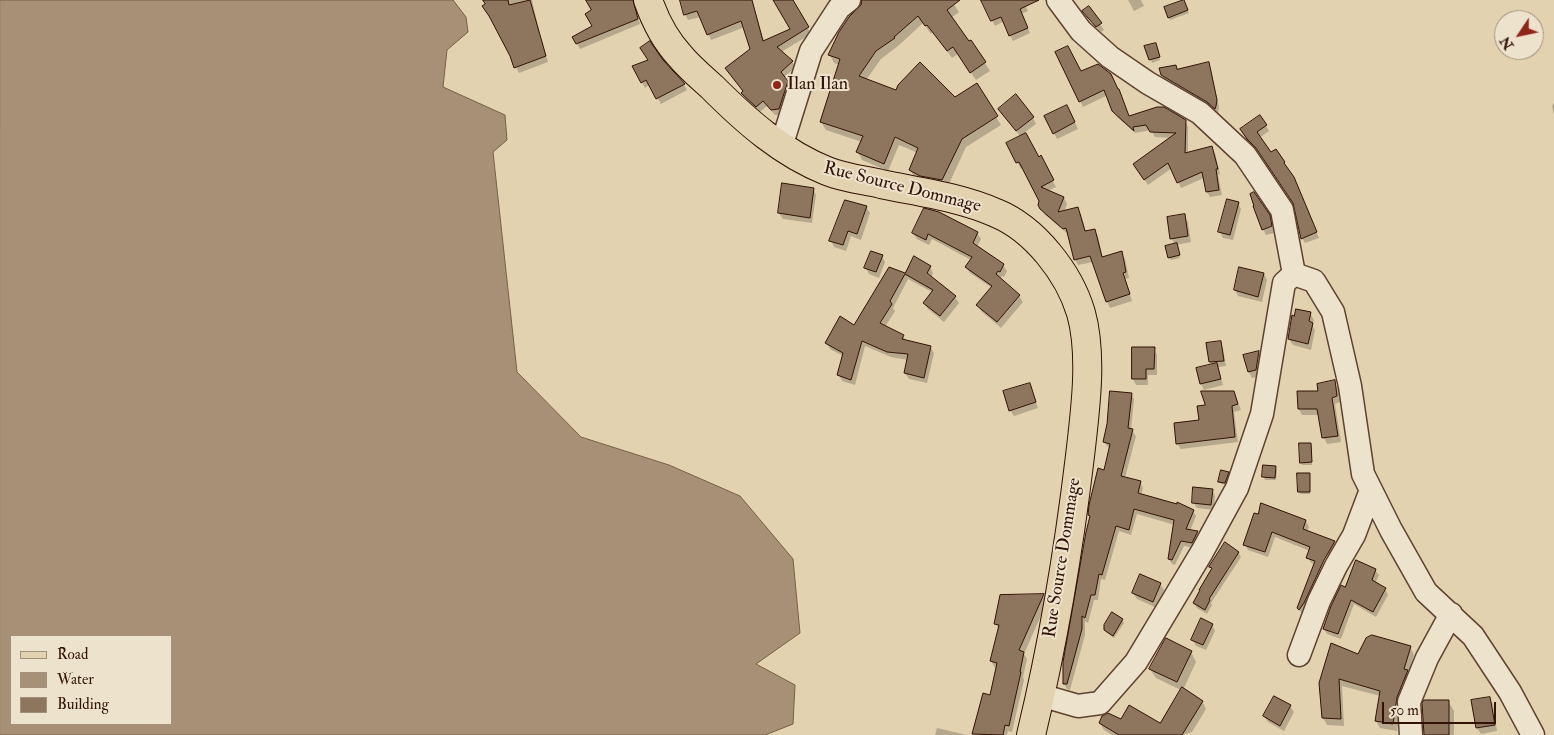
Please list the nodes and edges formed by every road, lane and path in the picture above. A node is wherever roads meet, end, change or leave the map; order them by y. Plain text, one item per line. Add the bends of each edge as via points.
1 (648, 0) edge
2 (849, 0) edge
3 (1058, 0) edge
4 (781, 147) junction
5 (1294, 274) junction
6 (1371, 490) junction
7 (1451, 614) junction
8 (1299, 655) dead end
9 (1040, 695) junction
10 (1031, 735) edge
11 (1411, 735) edge
12 (1533, 735) edge

1 - 4 main road, Rue Source Dommage via 656,21 678,55
2 - 4 street via 810,51
3 - 5 street via 1081,31 1110,57 1200,113 1245,155 1282,210
4 - 9 main road, Rue Source Dommage via 829,172 964,202 997,213 1012,221 1044,248 1072,290 1086,339 1084,423 1072,520
5 - 6 street via 1314,281 1334,312 1350,386 1363,474
5 - 9 street via 1284,283 1262,414 1237,488 1136,662 1100,702 1078,706
6 - 7 street via 1426,592
6 - 8 street via 1354,535 1319,601
7 - 11 street via 1427,658 1409,702
7 - 12 street via 1473,636 1510,692
9 - 10 main road, Rue Source Dommage

